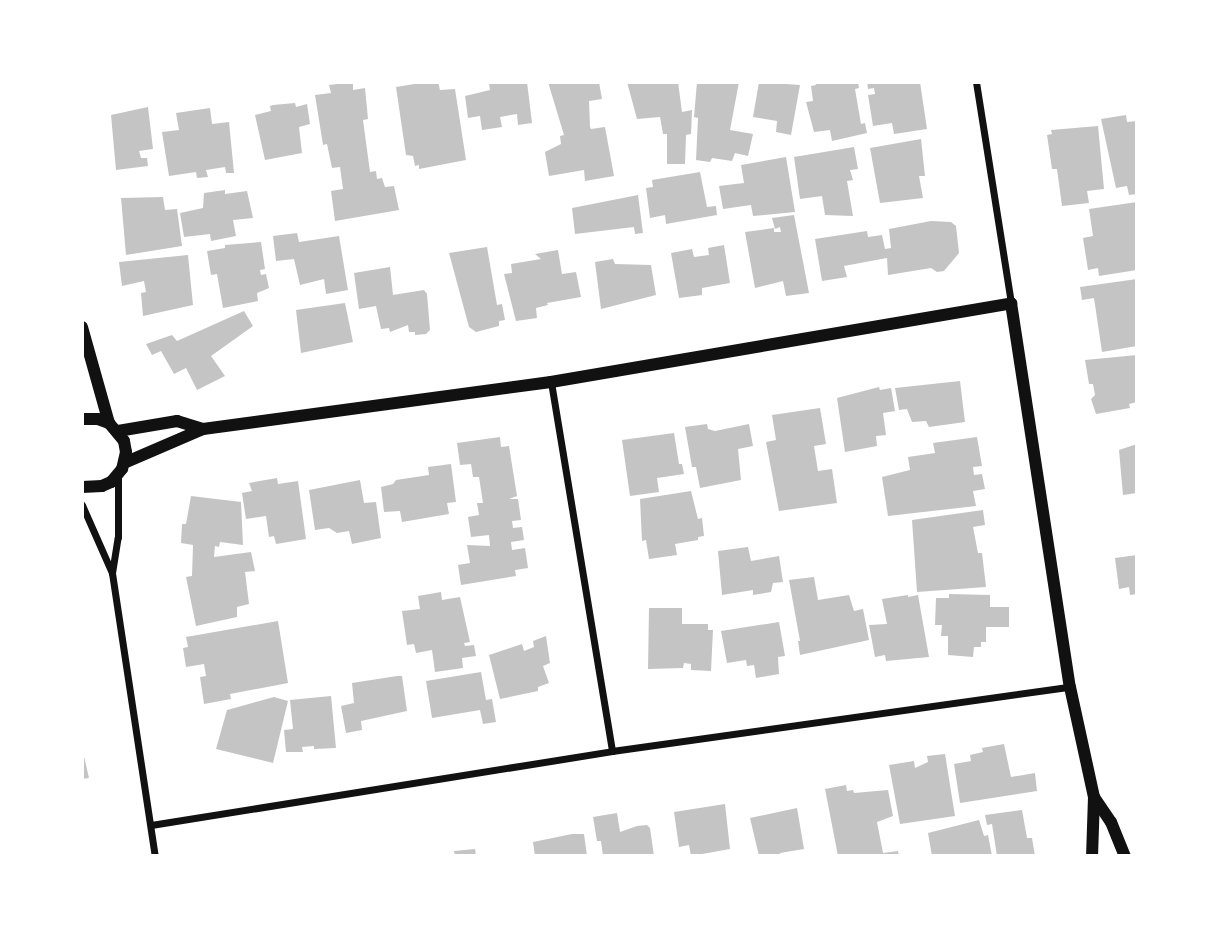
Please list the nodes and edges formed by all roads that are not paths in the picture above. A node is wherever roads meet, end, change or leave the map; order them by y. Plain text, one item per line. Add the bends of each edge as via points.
1 (976, 82) edge
2 (1010, 303) junction
3 (82, 327) edge
4 (551, 382) junction
5 (82, 419) edge
6 (113, 427) junction
7 (203, 429) junction
8 (121, 469) junction
9 (82, 487) edge
10 (82, 505) edge
11 (112, 573) junction
12 (1070, 687) junction
13 (612, 751) junction
14 (1094, 797) junction
15 (151, 825) junction
16 (155, 856) edge
17 (1092, 856) edge
18 (1125, 856) edge

1 - 2 street
2 - 4 street
2 - 12 street
3 - 6 street
4 - 7 street
4 - 13 street
5 - 6 street via 99,418
6 - 7 street via 177,421
6 - 8 street via 124,441
7 - 8 street
8 - 9 street via 102,486
8 - 11 street
10 - 11 street
11 - 15 street
12 - 13 street
12 - 14 street
13 - 15 street
14 - 17 street
14 - 18 street
15 - 16 street

